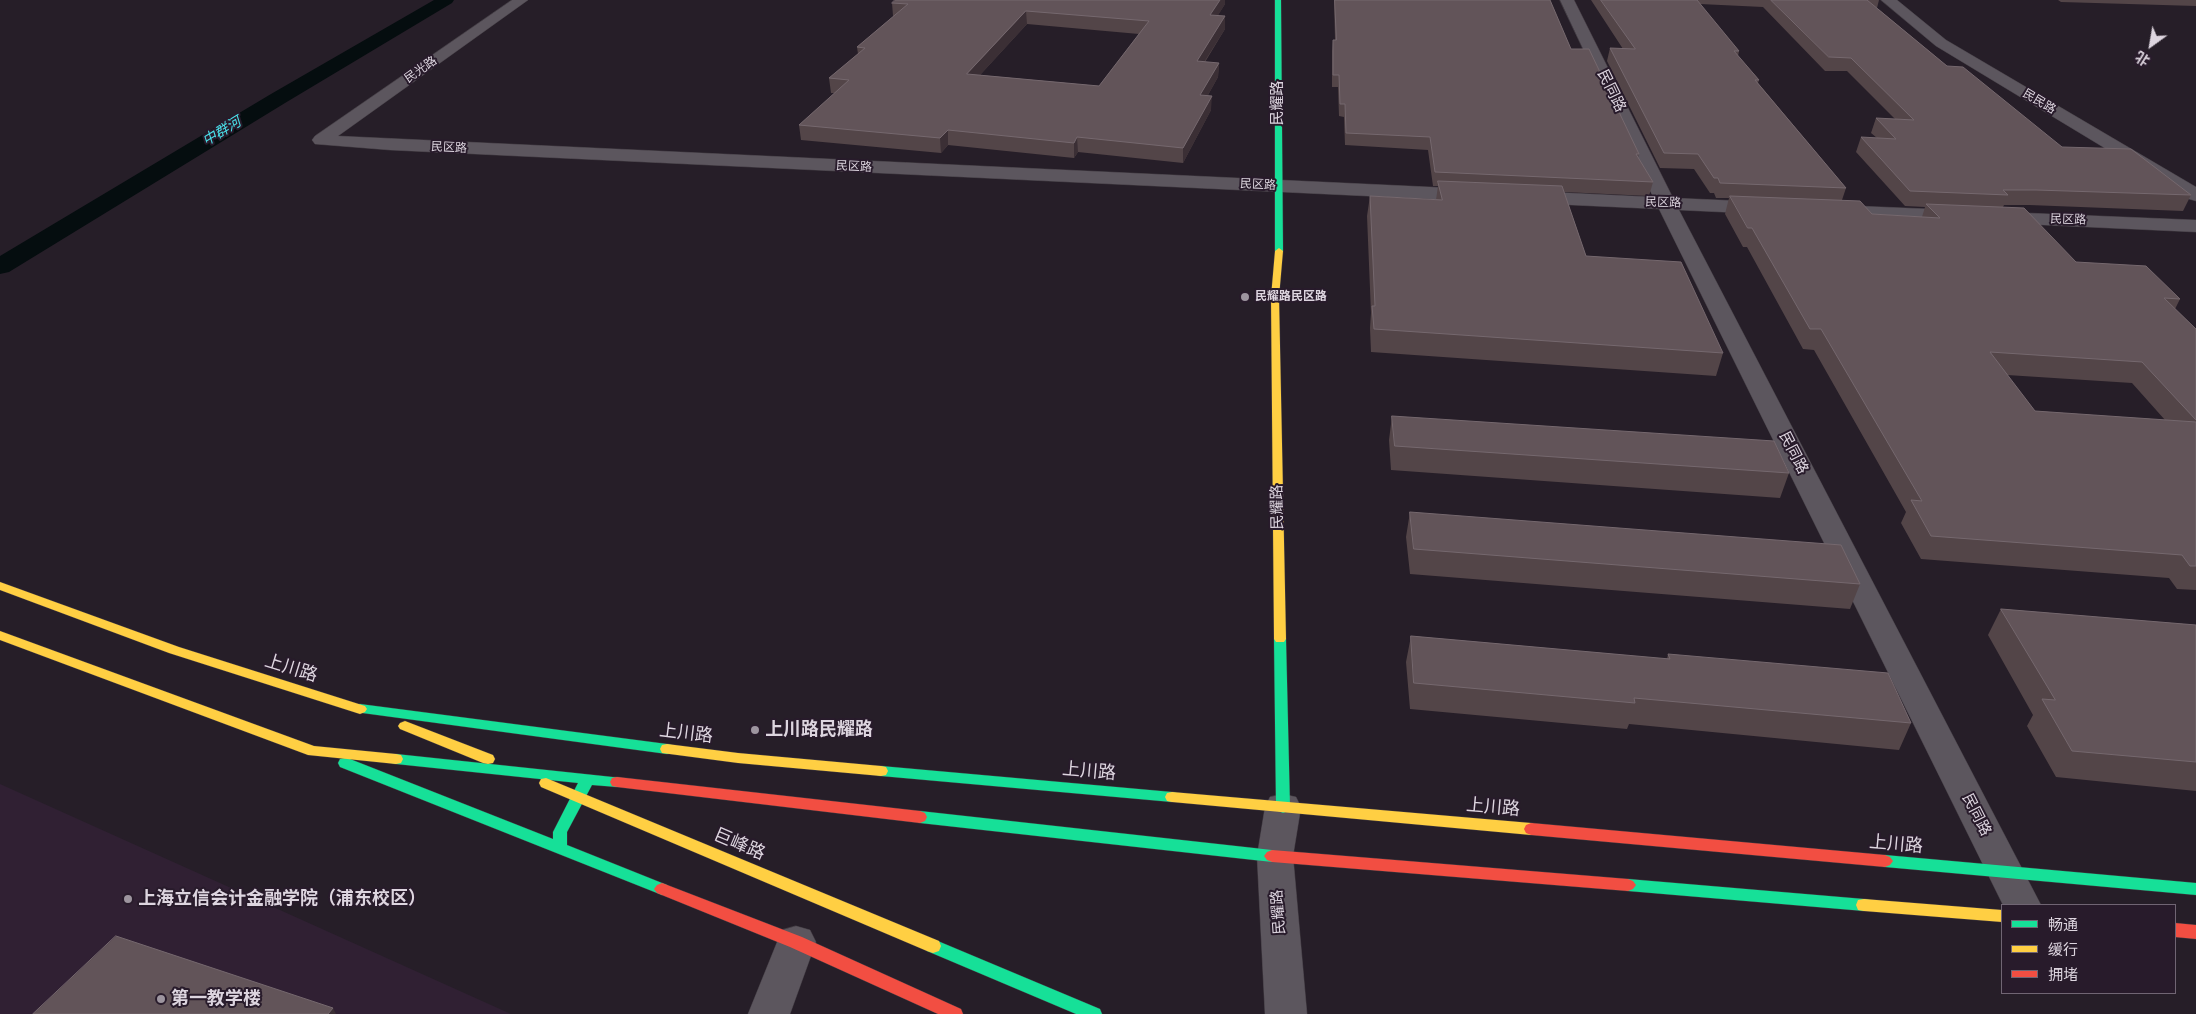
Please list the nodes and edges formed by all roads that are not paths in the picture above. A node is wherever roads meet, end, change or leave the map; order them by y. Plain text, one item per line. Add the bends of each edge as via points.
1 (521, 0) edge
2 (1278, 0) edge
3 (1567, 0) edge
4 (1888, 0) edge
5 (321, 140) joint
6 (1278, 186) junction
7 (2196, 195) edge
8 (1487, 196) edge
9 (1506, 196) edge
10 (1666, 204) junction
11 (1784, 208) edge
12 (1813, 210) edge
13 (2196, 226) edge
14 (0, 586) edge
15 (0, 636) edge
16 (368, 711) junction
17 (313, 751) junction
18 (678, 751) junction
19 (641, 758) dead end
20 (604, 769) dead end
21 (517, 772) junction
22 (587, 779) junction
23 (577, 796) junction
24 (1283, 807) junction
25 (560, 849) junction
26 (1275, 856) junction
27 (2006, 872) junction
28 (2196, 889) edge
29 (2022, 904) edge
30 (2001, 916) edge
31 (2176, 930) edge
32 (2196, 932) edge
33 (796, 942) junction
34 (769, 1014) edge
35 (955, 1014) edge
36 (1094, 1014) edge
37 (1286, 1014) edge

1 - 5 street, 民光路
2 - 6 street, 民耀路
3 - 10 street, 民同路
4 - 7 street, 民民路 via 1941,43
5 - 6 street, 民区路 via 390,146
6 - 8 street, 民区路
6 - 24 street, 民耀路 via 1279,256 1275,297
9 - 10 street, 民区路
10 - 11 street, 民区路
10 - 27 street, 民同路
12 - 13 street, 民区路
14 - 16 street, 上川路 via 174,650
15 - 17 street
16 - 18 street, 上川路
16 - 21 street, 巨峰路
17 - 21 street
17 - 25 street
18 - 19 street
18 - 24 street, 上川路
20 - 22 street
21 - 22 street
21 - 23 street, 巨峰路
22 - 23 street
22 - 26 street
23 - 25 street via 560,832
23 - 36 street, 巨峰路
24 - 26 street, 民耀路
24 - 27 street, 上川路
25 - 33 street
26 - 30 street
26 - 37 street, 民耀路
27 - 28 street, 上川路
27 - 29 street, 民同路
31 - 32 street
33 - 34 street
33 - 35 street

